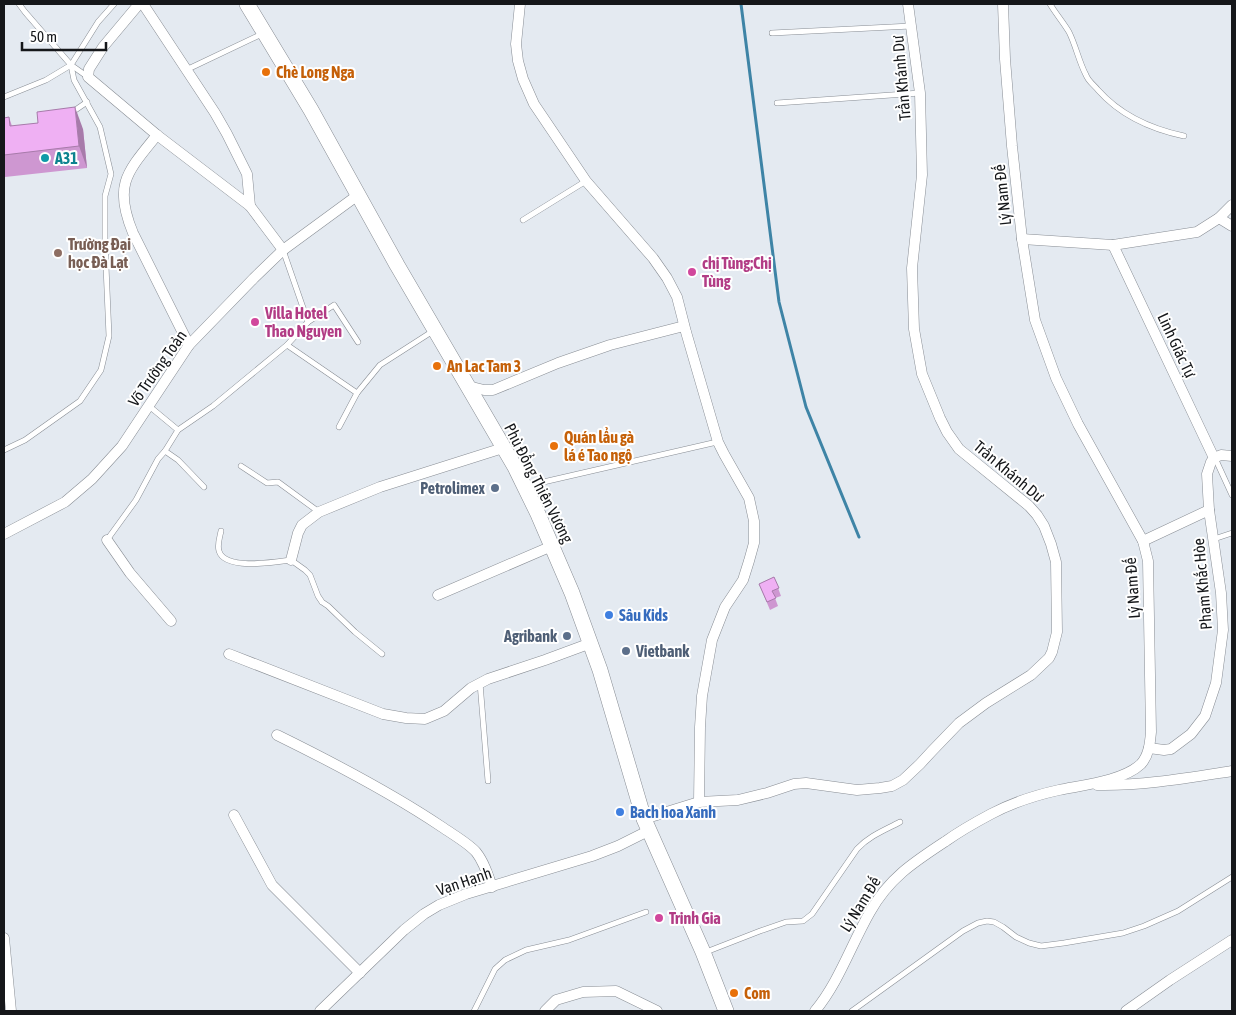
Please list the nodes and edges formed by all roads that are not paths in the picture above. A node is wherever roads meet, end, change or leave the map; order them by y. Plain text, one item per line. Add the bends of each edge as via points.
1 (19, 4) edge
2 (114, 4) edge
3 (140, 4) edge
4 (143, 4) edge
5 (247, 4) edge
6 (520, 4) edge
7 (908, 4) edge
8 (1003, 4) edge
9 (1050, 4) edge
10 (912, 26) junction
11 (264, 33) junction
12 (772, 33) dead end
13 (71, 65) junction
14 (186, 70) junction
15 (88, 77) junction
16 (920, 93) junction
17 (4, 98) edge
18 (87, 102) junction
19 (777, 103) dead end
20 (63, 117) edge
21 (157, 135) junction
22 (1184, 136) dead end
23 (586, 181) junction
24 (358, 195) junction
25 (1232, 205) edge
26 (250, 206) junction
27 (1219, 218) junction
28 (524, 220) dead end
29 (1232, 226) edge
30 (1022, 239) junction
31 (1113, 245) junction
32 (283, 250) junction
33 (308, 322) junction
34 (684, 326) junction
35 (435, 329) junction
36 (358, 342) dead end
37 (189, 345) junction
38 (287, 345) junction
39 (468, 386) junction
40 (357, 393) junction
41 (149, 406) junction
42 (339, 427) dead end
43 (178, 430) junction
44 (718, 442) junction
45 (503, 448) junction
46 (4, 450) edge
47 (165, 451) junction
48 (1232, 456) edge
49 (1214, 458) junction
50 (241, 466) dead end
51 (204, 487) dead end
52 (525, 487) junction
53 (1232, 495) edge
54 (1209, 510) junction
55 (319, 512) junction
56 (220, 531) dead end
57 (1232, 533) edge
58 (4, 534) edge
59 (1214, 539) junction
60 (107, 540) joint
61 (1143, 540) junction
62 (552, 546) junction
63 (291, 560) junction
64 (438, 595) dead end
65 (171, 621) dead end
66 (590, 643) junction
67 (229, 654) dead end
68 (382, 654) dead end
69 (480, 683) junction
70 (278, 735) dead end
71 (1150, 748) junction
72 (1232, 772) edge
73 (488, 781) dead end
74 (1084, 785) junction
75 (699, 802) junction
76 (234, 815) dead end
77 (900, 822) dead end
78 (646, 825) junction
79 (1232, 877) edge
80 (492, 887) junction
81 (646, 912) dead end
82 (4, 938) edge
83 (1232, 940) edge
84 (703, 952) junction
85 (360, 973) junction
86 (7, 998) edge
87 (11, 1011) edge
88 (320, 1011) edge
89 (474, 1011) edge
90 (545, 1011) edge
91 (657, 1011) edge
92 (726, 1011) edge
93 (815, 1011) edge
94 (852, 1011) edge
95 (1126, 1011) edge

1 - 13 lane
2 - 13 lane via 98,22
3 - 15 street via 103,47 89,68
4 - 14 street
5 - 11 main road, Phù Đổng Thiên Vương
6 - 23 street via 516,44 522,79 534,104
7 - 10 street, Trần Khánh Dư
8 - 30 street, Lý Nam Đế
9 - 22 lane via 1068,31 1086,76 1104,96 1137,121
10 - 12 lane
10 - 16 street, Trần Khánh Dư
11 - 14 lane
11 - 24 main road, Phù Đổng Thiên Vương
13 - 15 lane
13 - 17 lane
13 - 18 lane via 74,80
14 - 26 street via 215,113 247,174
15 - 21 street
16 - 19 lane
16 - 75 street, Trần Khánh Dư via 922,175 912,268 914,330 922,374 940,418 959,449 1029,506 1044,526 1056,562 1057,576 1057,632 1052,652 1031,675 959,723 903,780 892,786 857,790 806,783 738,800
18 - 20 lane
18 - 46 lane via 100,127 111,174 105,196 109,336 101,370 80,401 25,440
21 - 26 street
21 - 37 street via 128,174 123,197 126,218
23 - 28 lane
23 - 34 street via 667,278 677,297
24 - 32 street, Võ Trường Toản
24 - 35 main road, Phù Đổng Thiên Vương
25 - 27 street
26 - 32 street
27 - 29 street
27 - 31 street via 1197,232
30 - 31 street
30 - 61 street, Lý Nam Đế via 1035,320 1056,378
31 - 49 street, Linh Giác Tự
32 - 33 lane
32 - 37 street, Võ Trường Toản
33 - 36 lane via 334,306
33 - 38 lane
34 - 39 street via 610,345 493,390
34 - 44 street
35 - 39 main road, Phù Đổng Thiên Vương
35 - 40 lane via 380,365
37 - 41 street, Võ Trường Toản
38 - 40 lane
38 - 43 lane via 213,406
39 - 45 main road, Phù Đổng Thiên Vương
40 - 42 lane
41 - 43 lane
41 - 58 street, Võ Trường Toản via 122,446 92,479 65,502
43 - 47 lane
44 - 52 lane
44 - 75 street via 748,498 754,521 754,543 743,580 725,607 712,640 702,696
45 - 52 main road, Phù Đổng Thiên Vương
45 - 55 street via 380,488
47 - 51 lane
47 - 60 lane
48 - 49 street
49 - 53 lane
49 - 54 street, Phạm Khắc Hòe via 1207,474
50 - 55 lane via 267,483 278,482
52 - 62 main road, Phù Đổng Thiên Vương
54 - 59 street, Phạm Khắc Hòe
54 - 61 street
55 - 63 street via 302,525
56 - 63 lane via 218,549 232,561 247,564
57 - 59 lane
59 - 71 street, Phạm Khắc Hòe via 1223,630 1216,683 1205,716 1190,734 1170,749
60 - 65 street
61 - 71 street, Lý Nam Đế via 1149,579
62 - 64 street
62 - 66 main road, Phù Đổng Thiên Vương
63 - 68 lane via 310,575 322,602
66 - 69 street
66 - 78 main road, Phù Đổng Thiên Vương
67 - 69 street via 383,714 406,718 425,719 444,711
69 - 73 lane
70 - 80 street via 344,768 462,841 475,851
71 - 74 street, Lý Nam Đế via 1141,763 1121,776
72 - 74 street via 1119,786
74 - 93 street, Lý Nam Đế via 1026,799 992,813 928,852 898,875 881,893 834,983
75 - 78 street, Trần Khánh Dư
76 - 85 street via 272,884
77 - 84 lane via 872,836 857,849 808,918 760,930
78 - 80 street, Vạn Hạnh via 618,846
78 - 84 main road, Phù Đổng Thiên Vương
79 - 94 lane via 1178,911 1123,933 1041,946 1016,938 994,922 978,923
80 - 85 street, Vạn Hạnh via 457,897 424,914
81 - 89 lane via 569,940 526,950 505,960 495,969
82 - 86 street
83 - 95 street
84 - 92 main road, Phù Đổng Thiên Vương
85 - 88 street, Vạn Hạnh
86 - 87 street
90 - 91 street via 556,1000 583,992 616,991

